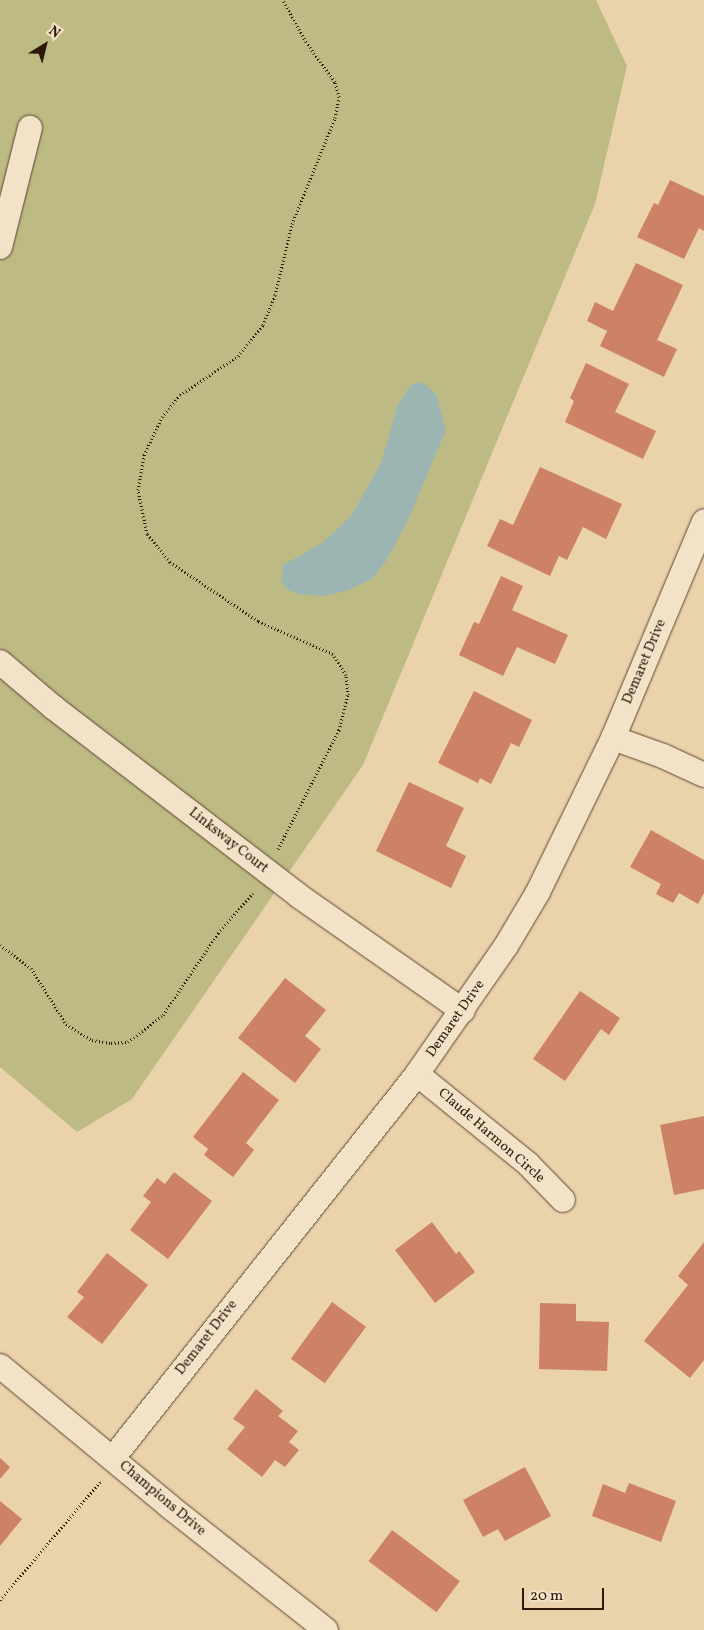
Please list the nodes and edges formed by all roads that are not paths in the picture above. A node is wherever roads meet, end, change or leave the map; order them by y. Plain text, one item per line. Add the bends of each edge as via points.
1 (30, 128) dead end
2 (0, 247) edge
3 (704, 522) edge
4 (0, 662) edge
5 (613, 738) junction
6 (704, 775) edge
7 (463, 1011) junction
8 (417, 1074) junction
9 (563, 1200) dead end
10 (0, 1366) edge
11 (113, 1458) junction
12 (326, 1630) edge

1 - 2 street
3 - 5 street, Demaret Drive
4 - 7 street, Linksway Court via 53,707 267,872
5 - 6 street
5 - 7 street, Demaret Drive via 538,892
7 - 8 street, Demaret Drive
8 - 9 street, Claude Harmon Circle via 514,1152
8 - 11 street, Demaret Drive
10 - 11 street, Champions Drive
11 - 12 street, Champions Drive

